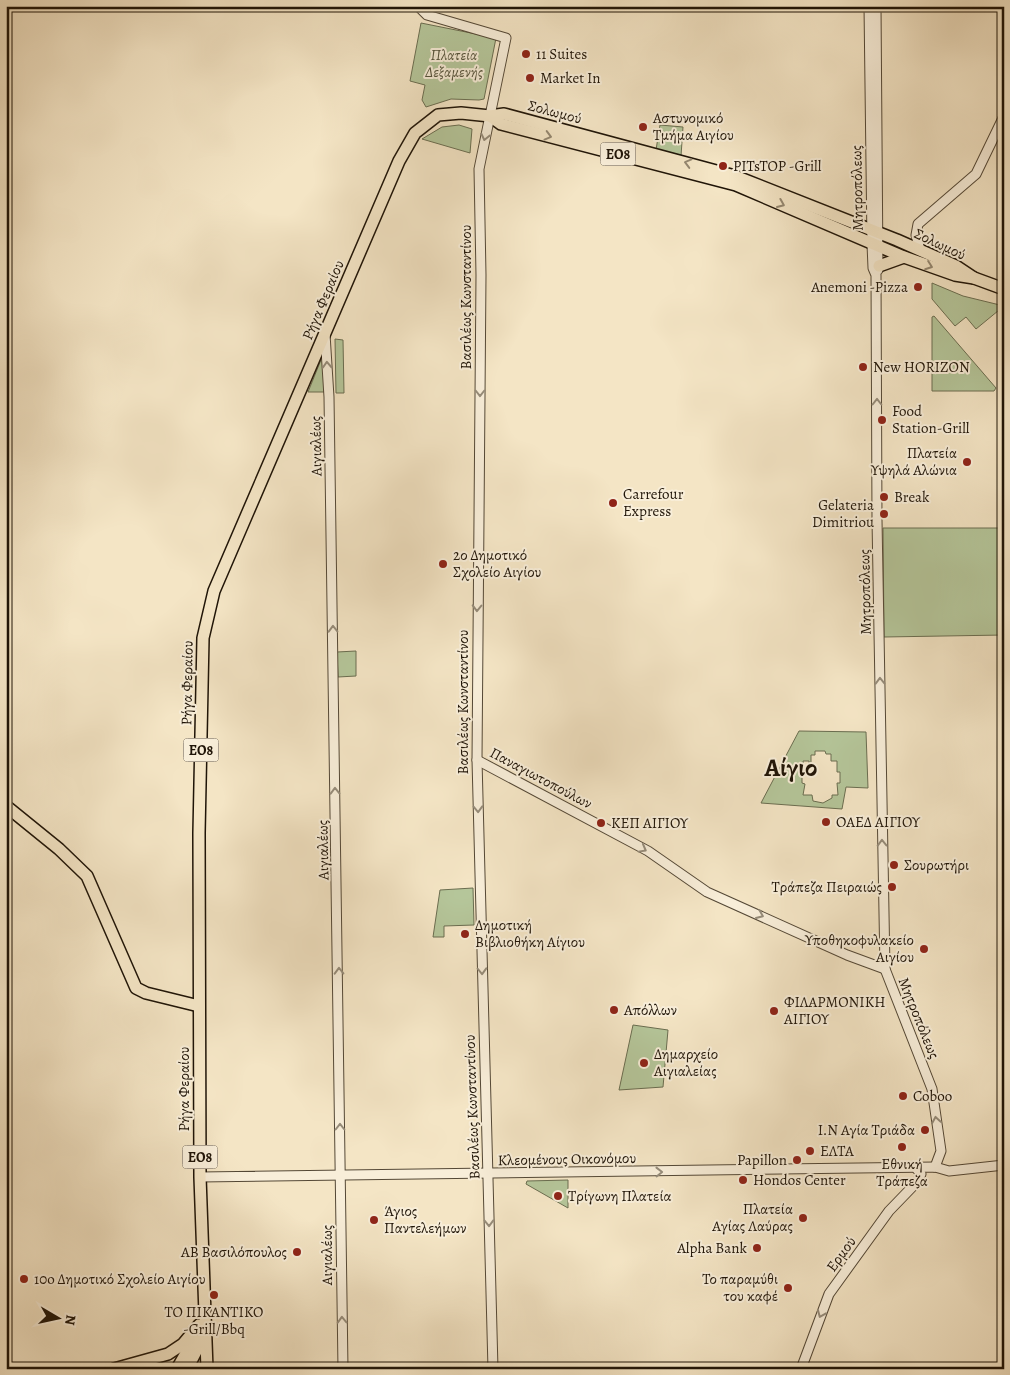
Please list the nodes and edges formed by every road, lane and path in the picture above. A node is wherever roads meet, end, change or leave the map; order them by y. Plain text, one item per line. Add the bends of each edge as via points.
1 (418, 6) edge
2 (869, 6) edge
3 (876, 6) edge
4 (490, 116) junction
5 (1004, 116) edge
6 (410, 140) joint
7 (875, 232) junction
8 (876, 246) junction
9 (920, 250) junction
10 (904, 257) junction
11 (878, 270) junction
12 (974, 278) junction
13 (1004, 289) edge
14 (325, 332) junction
15 (477, 760) junction
16 (6, 806) edge
17 (885, 969) junction
18 (199, 1006) junction
19 (1004, 1165) edge
20 (935, 1167) junction
21 (916, 1168) junction
22 (488, 1174) junction
23 (340, 1176) junction
24 (200, 1177) junction
25 (202, 1327) junction
26 (131, 1363) junction
27 (114, 1369) edge
28 (160, 1369) edge
29 (177, 1369) edge
30 (187, 1369) edge
31 (207, 1369) edge
32 (343, 1369) edge
33 (493, 1369) edge
34 (801, 1369) edge

1 - 4 street, Βασιλέως Κωνσταντίνου via 427,15 506,38
2 - 7 street, Μητροπόλεως
3 - 7 street, Μητροπόλεως
4 - 6 main road, Σολωμού / ΕΟ8 via 438,115 421,126
7 -> 4 main road, Σολωμού / ΕΟ8 via 735,176 504,114
4 -> 8 main road, Σολωμού / ΕΟ8 via 501,124 736,185
4 -> 15 street, Βασιλέως Κωνσταντίνου via 479,169
5 - 9 street via 976,174 918,224 916,235
6 - 14 main road, Ρήγα Φεραίου / ΕΟ8
7 - 8 street, Μητροπόλεως
7 - 9 main road, Σολωμού / ΕΟ8
8 - 10 main road, Σολωμού / ΕΟ8
8 - 11 street, Μητροπόλεως via 873,268
9 - 12 main road, Σολωμού / ΕΟ8
10 - 11 main road
10 -> 12 main road, Σολωμού / ΕΟ8 via 955,275
17 -> 11 street, Μητροπόλεως via 877,520
12 - 13 main road, ΕΟ8
14 - 18 main road, Ρήγα Φεραίου / ΕΟ8 via 214,591 204,629
23 -> 14 street, Αιγιαλέως via 329,407
15 -> 17 street, Παναγιωτοπούλων via 648,851 707,892 846,955
15 -> 22 street, Βασιλέως Κωνσταντίνου
16 - 18 main road via 87,876 136,988
20 -> 17 street, Μητροπόλεως via 941,1151 932,1088
18 - 24 main road, Ρήγα Φεραίου / ΕΟ8
19 - 20 street via 949,1171
20 - 21 street, Κλεομένους Οικονόμου
22 -> 21 street, Κλεομένους Οικονόμου
21 -> 34 street, Ερμού via 920,1174 918,1182 889,1211 829,1294
22 - 23 street, Κλεομένους Οικονόμου
22 -> 33 street, Βασιλέως Κωνσταντίνου
23 - 24 street, Κλεομένους Οικονόμου
32 -> 23 street, Αιγιαλέως
24 - 25 main road, Ρήγα Φεραίου / ΕΟ8
25 - 26 main road, ΕΟ8 via 173,1351
25 - 29 main road, ΕΟ8
25 - 30 main road, ΕΟ8 via 199,1349
25 - 31 main road
26 - 27 main road, ΕΟ8
26 - 28 main road

